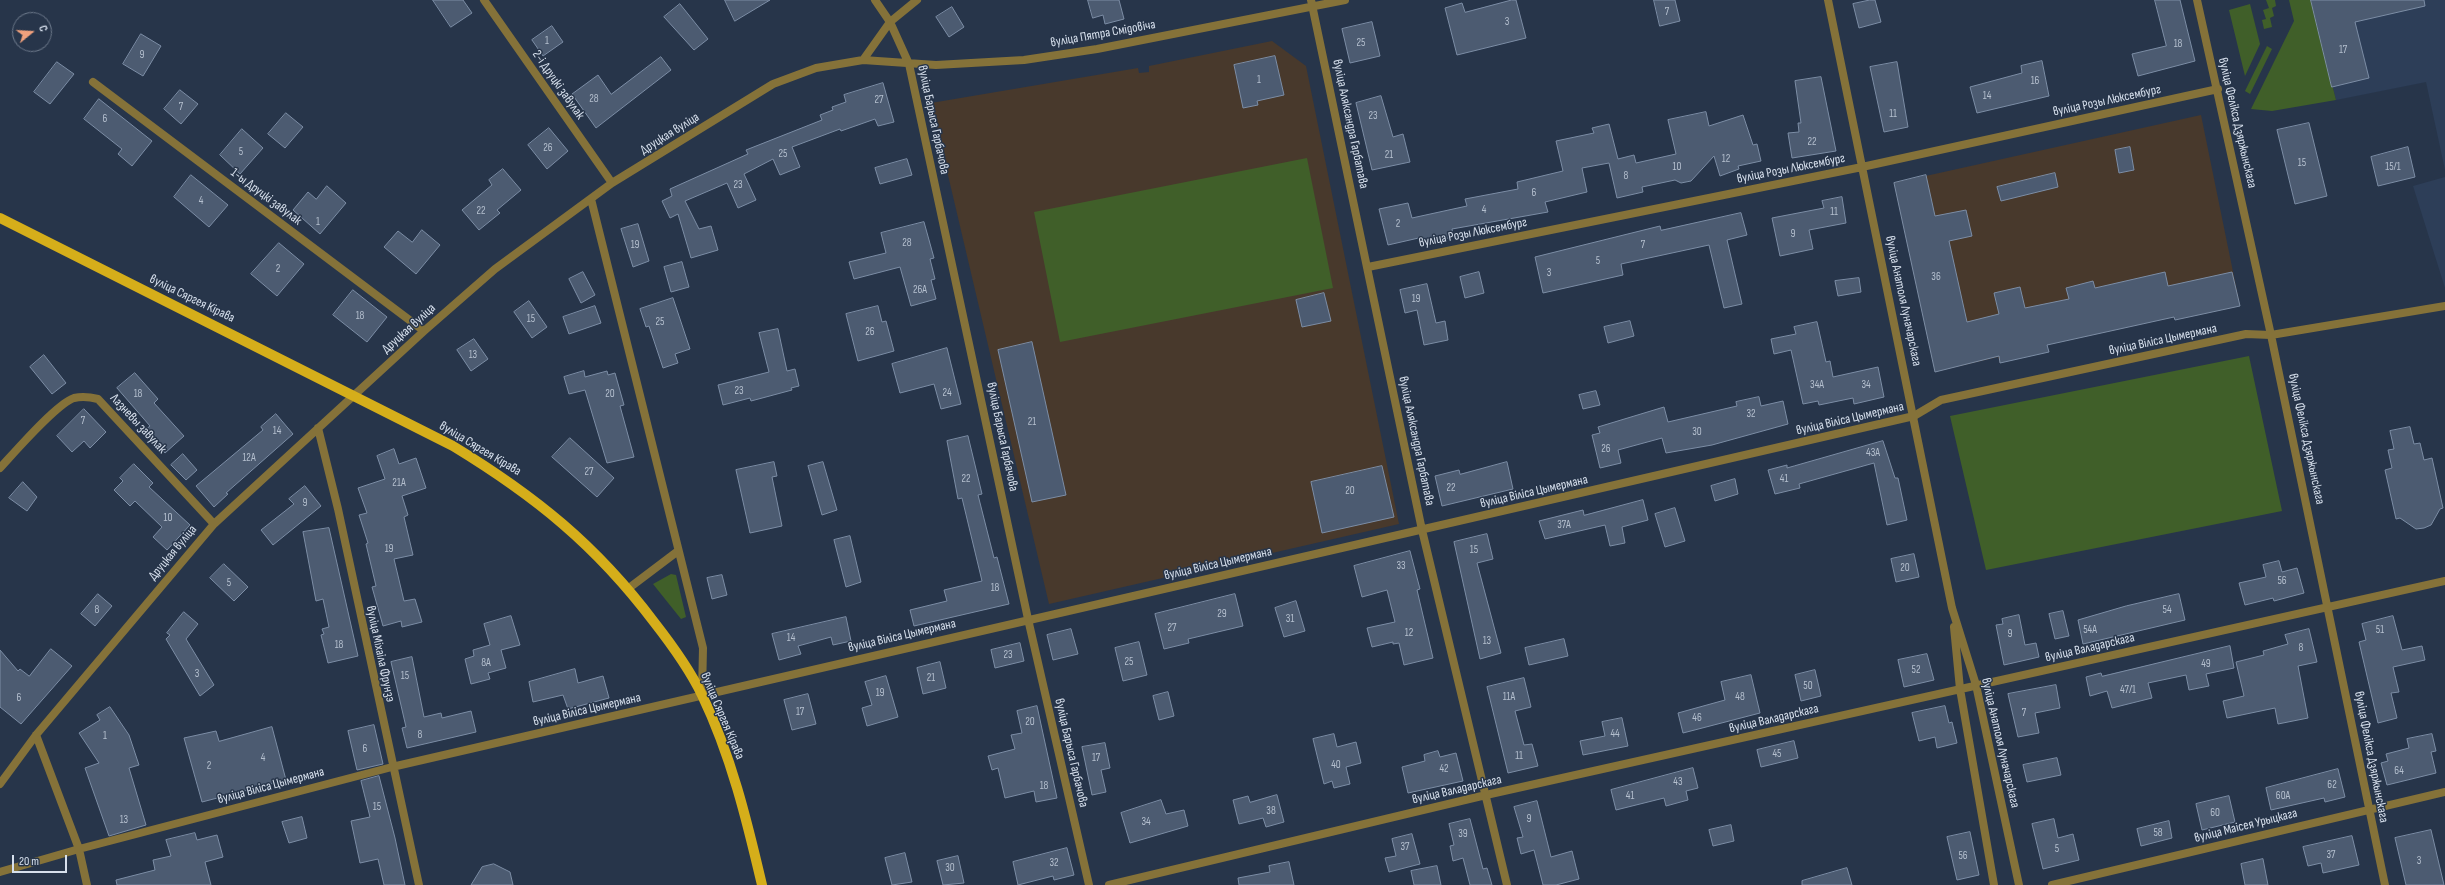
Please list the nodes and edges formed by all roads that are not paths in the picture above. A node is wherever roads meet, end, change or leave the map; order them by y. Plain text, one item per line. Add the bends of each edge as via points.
1 (484, 0) edge
2 (875, 0) edge
3 (916, 0) edge
4 (1345, 0) edge
5 (1828, 0) edge
6 (2197, 0) edge
7 (1312, 4) edge
8 (890, 22) junction
9 (863, 60) junction
10 (909, 64) junction
11 (93, 82) dead end
12 (2218, 89) junction
13 (1862, 167) junction
14 (612, 183) junction
15 (591, 199) junction
16 (0, 218) edge
17 (1368, 267) junction
18 (2445, 306) edge
19 (424, 332) junction
20 (2271, 335) junction
21 (355, 394) junction
22 (1914, 416) junction
23 (318, 428) junction
24 (0, 468) edge
25 (214, 524) junction
26 (1422, 530) junction
27 (678, 551) junction
28 (2445, 581) edge
29 (629, 588) junction
30 (2328, 606) junction
31 (1952, 608) junction
32 (1028, 619) junction
33 (1976, 686) junction
34 (1960, 689) junction
35 (702, 695) junction
36 (36, 735) junction
37 (392, 767) junction
38 (0, 784) edge
39 (2445, 792) edge
40 (1486, 796) junction
41 (2369, 808) junction
42 (79, 849) junction
43 (0, 872) edge
44 (87, 885) edge
45 (419, 885) edge
46 (762, 885) edge
47 (1089, 885) edge
48 (1109, 885) edge
49 (1507, 885) edge
50 (1994, 885) edge
51 (2019, 885) edge
52 (2052, 885) edge
53 (2385, 885) edge

1 - 14 street, 2-і Друцкі завулак
2 - 8 street, вуліца Барыса Гарбачова
3 - 8 street
4 - 7 street, вуліца Пятра Смідовіча
5 - 13 street, вуліца Анатоля Луначарскага
6 - 12 street, вуліца Фелікса Дзяржынскага
7 - 10 street, вуліца Пятра Смідовіча via 1097,49 1024,60
7 - 17 street, вуліца Аляксандра Гарбатава
8 - 9 street
8 - 10 street, вуліца Барыса Гарбачова
9 - 10 street, вуліца Пятра Смідовіча
9 - 14 street, Друцкая вуліца via 816,68 773,84
10 - 32 street, вуліца Барыса Гарбачова
11 - 19 street, 1-ы Друцкі завулак
12 - 13 street, вуліца Розы Люксембург
12 - 20 street, вуліца Фелікса Дзяржынскага
13 - 17 street, вуліца Розы Люксембург
13 - 22 street, вуліца Анатоля Луначарскага
14 - 15 street, Друцкая вуліца
15 - 19 street, Друцкая вуліца via 495,269
15 - 27 street
16 - 21 main road, вуліца Сяргея Кірава
17 - 26 street, вуліца Аляксандра Гарбатава
18 - 20 street, вуліца Віліса Цымермана
19 - 21 street, Друцкая вуліца
20 - 22 street, вуліца Віліса Цымермана via 2246,334 1941,400
20 - 30 street, вуліца Фелікса Дзяржынскага
21 - 23 street, Друцкая вуліца
21 - 29 main road, вуліца Сяргея Кірава via 507,478 556,516
22 - 26 street, вуліца Віліса Цымермана
22 - 31 street, вуліца Анатоля Луначарскага
23 - 25 street, Друцкая вуліца
23 - 37 street, вуліца Міхаіла Фрунзэ via 338,509
24 - 25 street, Лазневы завулак via 46,420 72,399 86,396 98,399
25 - 36 street, Друцкая вуліца
26 - 32 street, вуліца Віліса Цымермана
26 - 40 street, вуліца Аляксандра Гарбатава
27 - 29 street
27 - 35 street via 703,648
28 - 30 street, вуліца Валадарскага
29 - 35 main road, вуліца Сяргея Кірава via 679,654
30 - 33 street, вуліца Валадарскага
30 - 41 street, вуліца Фелікса Дзяржынскага
31 - 33 street, вуліца Анатоля Луначарскага
31 - 34 street, вуліца Анатоля Луначарскага
32 - 35 street, вуліца Віліса Цымермана
32 - 47 street, вуліца Барыса Гарбачова
33 - 34 street, вуліца Валадарскага
33 - 51 street, вуліца Анатоля Луначарскага
34 - 40 street, вуліца Валадарскага
34 - 50 street, вуліца Анатоля Луначарскага
35 - 37 street, вуліца Віліса Цымермана
35 - 46 main road, вуліца Сяргея Кірава via 731,770
36 - 38 street, Друцкая вуліца
36 - 42 street
37 - 42 street, вуліца Віліса Цымермана
37 - 45 street, вуліца Міхаіла Фрунзэ
39 - 41 street, вуліца Маісея Урыцкага
40 - 48 street, вуліца Валадарскага
40 - 49 street, вуліца Аляксандра Гарбатава
41 - 52 street, вуліца Маісея Урыцкага
41 - 53 street, вуліца Фелікса Дзяржынскага
42 - 43 street, вуліца Віліса Цымермана
42 - 44 street

